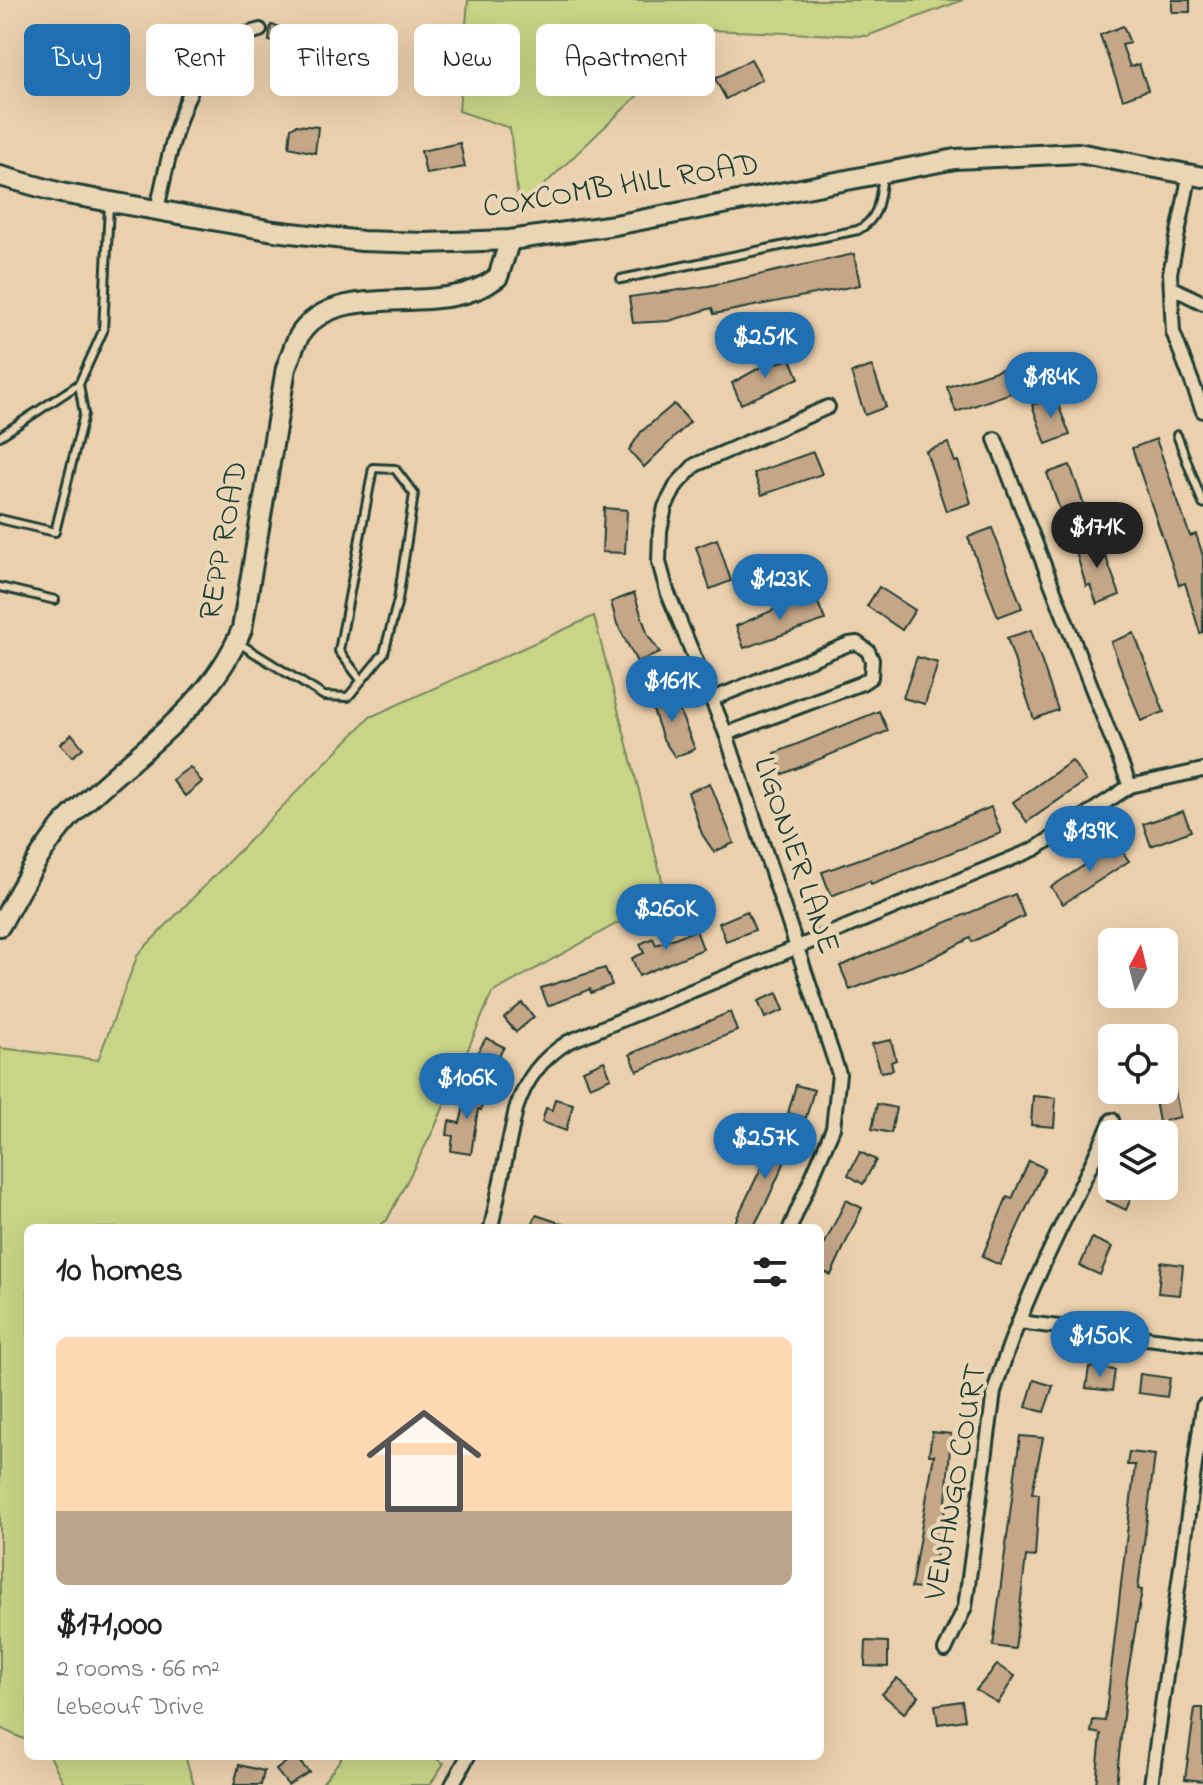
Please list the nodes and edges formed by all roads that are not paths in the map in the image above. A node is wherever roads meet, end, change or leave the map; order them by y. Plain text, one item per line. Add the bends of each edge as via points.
1 (260, 30) dead end
2 (883, 173) junction
3 (1197, 175) edge
4 (0, 176) edge
5 (110, 202) junction
6 (157, 210) junction
7 (510, 240) junction
8 (621, 279) dead end
9 (1171, 287) junction
10 (1203, 303) edge
11 (79, 384) junction
12 (828, 407) dead end
13 (1203, 411) edge
14 (1177, 435) dead end
15 (0, 436) edge
16 (995, 439) dead end
17 (1203, 504) edge
18 (0, 519) edge
19 (0, 587) edge
20 (55, 600) dead end
21 (237, 642) junction
22 (361, 680) junction
23 (712, 699) junction
24 (726, 734) junction
25 (1203, 770) edge
26 (1130, 786) junction
27 (0, 926) edge
28 (797, 946) junction
29 (1098, 1148) edge
30 (492, 1224) edge
31 (792, 1224) edge
32 (1019, 1322) junction
33 (1203, 1345) edge
34 (1203, 1406) edge
35 (945, 1650) dead end
36 (466, 1760) edge
37 (452, 1785) edge
38 (1151, 1785) edge

1 - 6 street via 229,41 211,59 174,135
2 - 3 main road, COXCOMB HILL ROAD via 955,159 1078,153
2 - 7 main road, COXCOMB HILL ROAD
2 - 8 lane via 877,211 872,222 858,230
3 - 9 street via 1170,273
4 - 5 main road, COXCOMB HILL ROAD
5 - 6 main road, COXCOMB HILL ROAD
5 - 11 lane via 103,331
6 - 7 main road, COXCOMB HILL ROAD via 362,241
7 - 21 main road, REPP ROAD via 498,277 474,292 457,298 351,304 316,317 302,331 286,368
9 - 10 street
9 - 13 street via 1173,332
11 - 15 lane
11 - 18 lane via 84,414 55,532
12 - 23 street, LIGONIER LANE via 695,465 665,507 659,562
14 - 17 lane
16 - 26 street
19 - 20 lane
21 - 22 lane via 324,696 348,697
21 - 27 main road, REPP ROAD via 206,693 68,819
22 - 22 lane via 384,653 398,600 414,494 395,469 373,468 339,651
23 - 24 street, LIGONIER LANE
23 - 24 street via 849,644 868,651 873,669 862,683
24 - 28 street, LIGONIER LANE
25 - 26 street
26 - 28 street via 1035,849
28 - 30 street via 546,1056 519,1100
28 - 31 street, LIGONIER LANE via 839,1074 833,1128
29 - 32 street, VENANGO COURT
32 - 33 street
32 - 35 street, VENANGO COURT via 994,1392 965,1607
34 - 38 street
36 - 37 street

